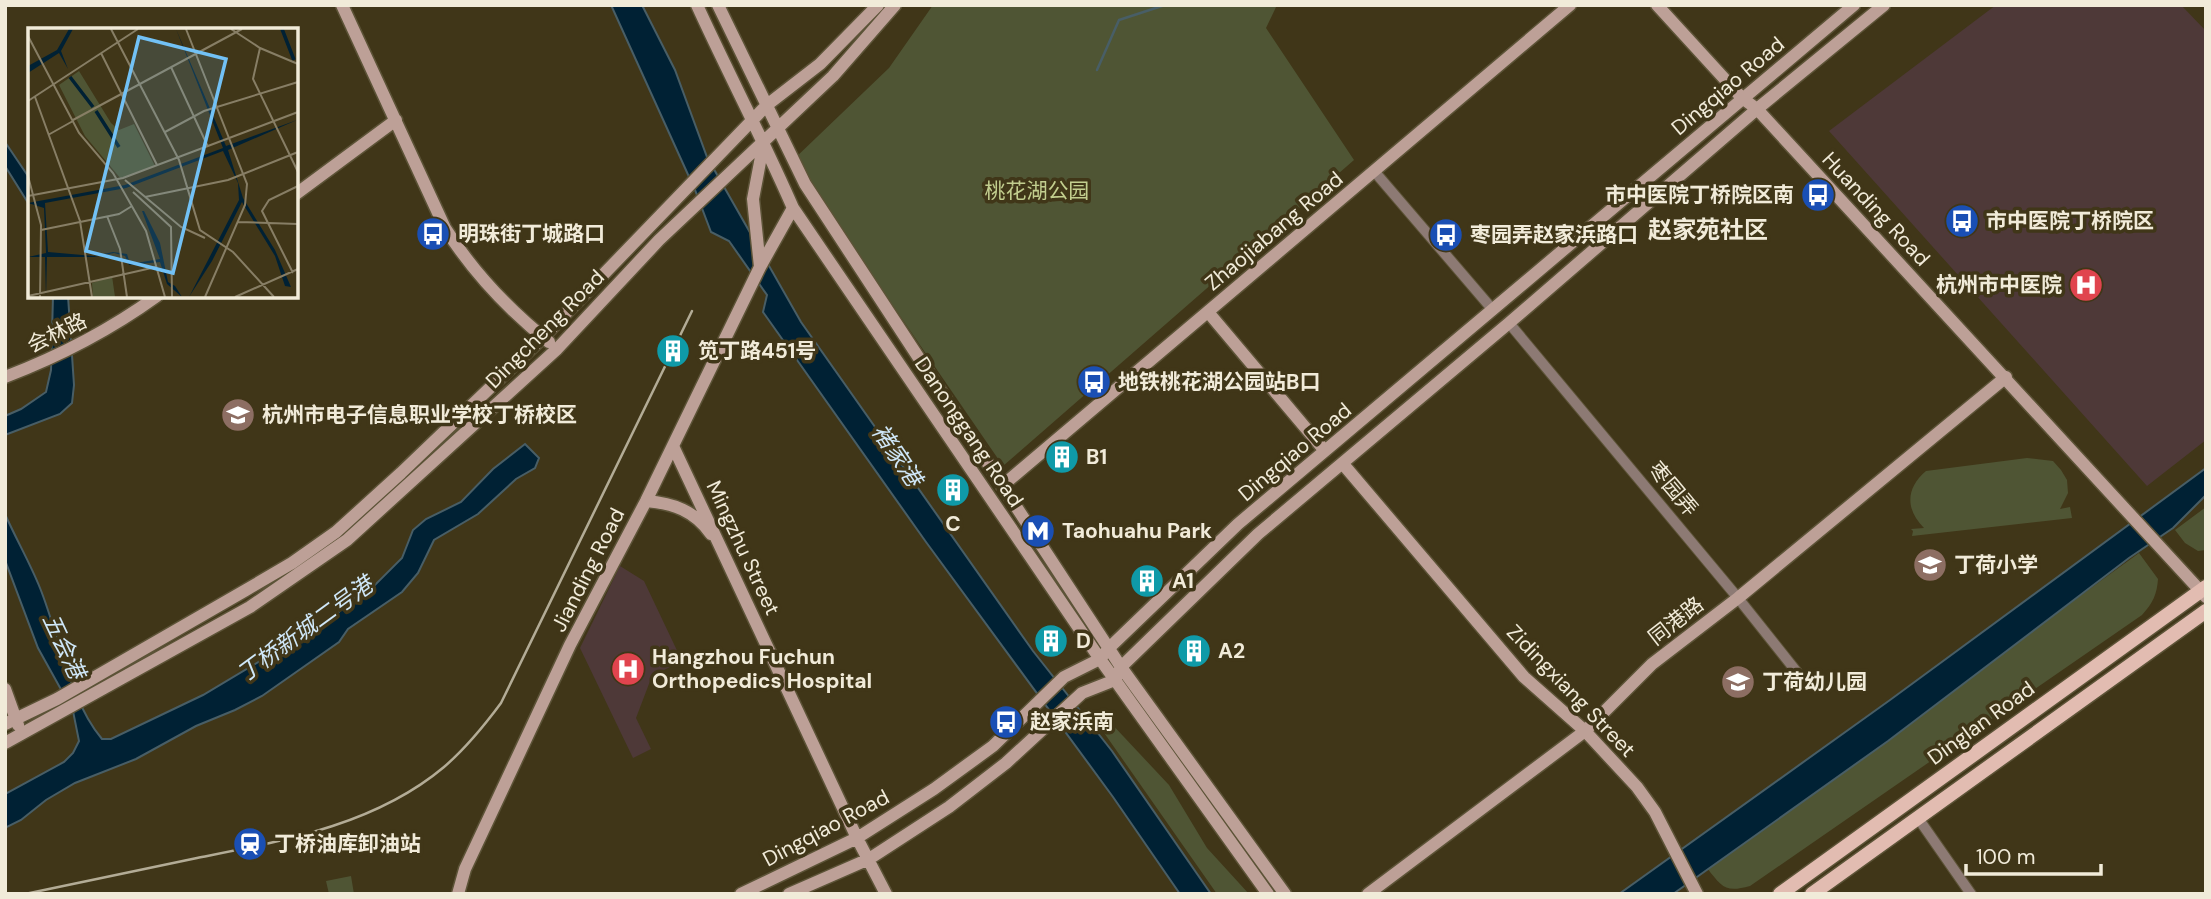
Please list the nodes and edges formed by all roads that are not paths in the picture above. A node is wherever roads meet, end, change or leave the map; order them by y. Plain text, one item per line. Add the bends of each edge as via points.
1 (342, 5) edge
2 (697, 5) edge
3 (718, 5) edge
4 (878, 5) edge
5 (895, 5) edge
6 (1570, 5) edge
7 (1657, 5) edge
8 (1854, 5) edge
9 (1884, 5) edge
10 (1742, 99) junction
11 (767, 105) junction
12 (1757, 109) junction
13 (396, 120) junction
14 (751, 120) junction
15 (777, 128) junction
16 (764, 141) junction
17 (1374, 171) junction
18 (298, 193) edge
19 (793, 208) junction
20 (760, 267) junction
21 (154, 298) edge
22 (1493, 310) junction
23 (1208, 312) junction
24 (1509, 323) junction
25 (542, 337) junction
26 (557, 349) junction
27 (5, 377) edge
28 (2006, 377) junction
29 (673, 446) junction
30 (1325, 451) junction
31 (1343, 464) junction
32 (1002, 486) junction
33 (646, 501) junction
34 (723, 550) junction
35 (2204, 592) edge
36 (1738, 597) junction
37 (2206, 611) edge
38 (1108, 648) junction
39 (1100, 659) junction
40 (1121, 667) junction
41 (1115, 680) junction
42 (1804, 681) dead end
43 (5, 689) edge
44 (10, 721) edge
45 (1585, 731) junction
46 (21, 734) junction
47 (5, 743) edge
48 (1918, 818) junction
49 (857, 838) junction
50 (869, 859) junction
51 (1695, 889) edge
52 (458, 894) edge
53 (741, 894) edge
54 (789, 894) edge
55 (886, 894) edge
56 (1268, 894) edge
57 (1284, 894) edge
58 (1368, 894) edge
59 (1780, 894) edge
60 (1811, 894) edge
61 (1970, 894) edge

1 - 13 main road
2 - 14 main road, Danonggang Road
3 - 11 main road, Danonggang Road
4 - 11 main road, Dingcheng Road via 820,64
5 - 15 main road, Dingcheng Road via 833,76
6 - 17 main road, Zhaojiabang Road
7 - 10 main road, Huanding Road
8 - 10 main road, Dingqiao Road
9 - 12 main road, Dingqiao Road
10 - 12 main road, Huanding Road
10 - 22 main road, Dingqiao Road
11 - 14 main road, Dingcheng Road
11 - 15 main road, Danonggang Road
12 - 24 main road, Dingqiao Road
12 - 28 main road, Huanding Road
13 - 18 main road
13 - 25 main road via 463,257
14 - 16 main road, Danonggang Road
14 - 25 main road, Dingcheng Road
15 - 16 main road, Dingcheng Road
15 - 32 main road, Danonggang Road via 805,184
16 - 19 main road, Danonggang Road
16 - 20 main road via 753,199
16 - 26 main road, Dingcheng Road via 659,240
17 - 22 street
17 - 23 main road, Zhaojiabang Road
19 - 20 main road, Jianding Road
19 - 39 main road, Danonggang Road
20 - 29 main road, Jianding Road
21 - 27 main road, 会林路 via 105,331
22 - 30 main road, Dingqiao Road
23 - 30 main road
23 - 32 main road, Zhaojiabang Road
24 - 31 main road, Dingqiao Road
24 - 36 street, 枣园弄
25 - 26 main road
25 - 44 main road, Dingcheng Road via 336,531 280,569
26 - 46 main road, Dingcheng Road via 347,540 250,607
28 - 35 main road, Huanding Road
28 - 36 main road, 同港路
29 - 33 main road, Jianding Road
29 - 34 main road, Mingzhu Street
30 - 38 main road, Dingqiao Road via 1238,524
31 - 40 main road, Dingqiao Road via 1258,534
31 - 45 main road, Zidingxiang Street via 1524,677
32 - 38 main road, Danonggang Road
33 - 34 main road via 689,512
33 - 52 main road, Jianding Road via 570,645 464,869
34 - 49 main road, Mingzhu Street
35 - 59 main road, Dinglan Road
36 - 42 street, 枣园弄
36 - 45 main road, 同港路 via 1652,664
37 - 48 main road, Dinglan Road
38 - 39 main road, Dingqiao Road
38 - 40 main road, Danonggang Road
39 - 41 main road, Danonggang Road
39 - 49 main road, Dingqiao Road via 1064,677 964,768
40 - 41 main road, Dingqiao Road
40 - 57 main road, Danonggang Road
41 - 50 main road, Dingqiao Road via 1082,693 1006,763
41 - 56 main road, Danonggang Road
43 - 44 main road
44 - 46 main road
45 - 51 main road, Zidingxiang Street via 1655,812
45 - 58 main road, 同港路
46 - 47 main road, Dingcheng Road
48 - 60 main road, Dinglan Road
48 - 61 street
49 - 50 main road, Mingzhu Street
49 - 53 main road, Dingqiao Road
50 - 54 main road, Dingqiao Road
50 - 55 main road, Mingzhu Street

